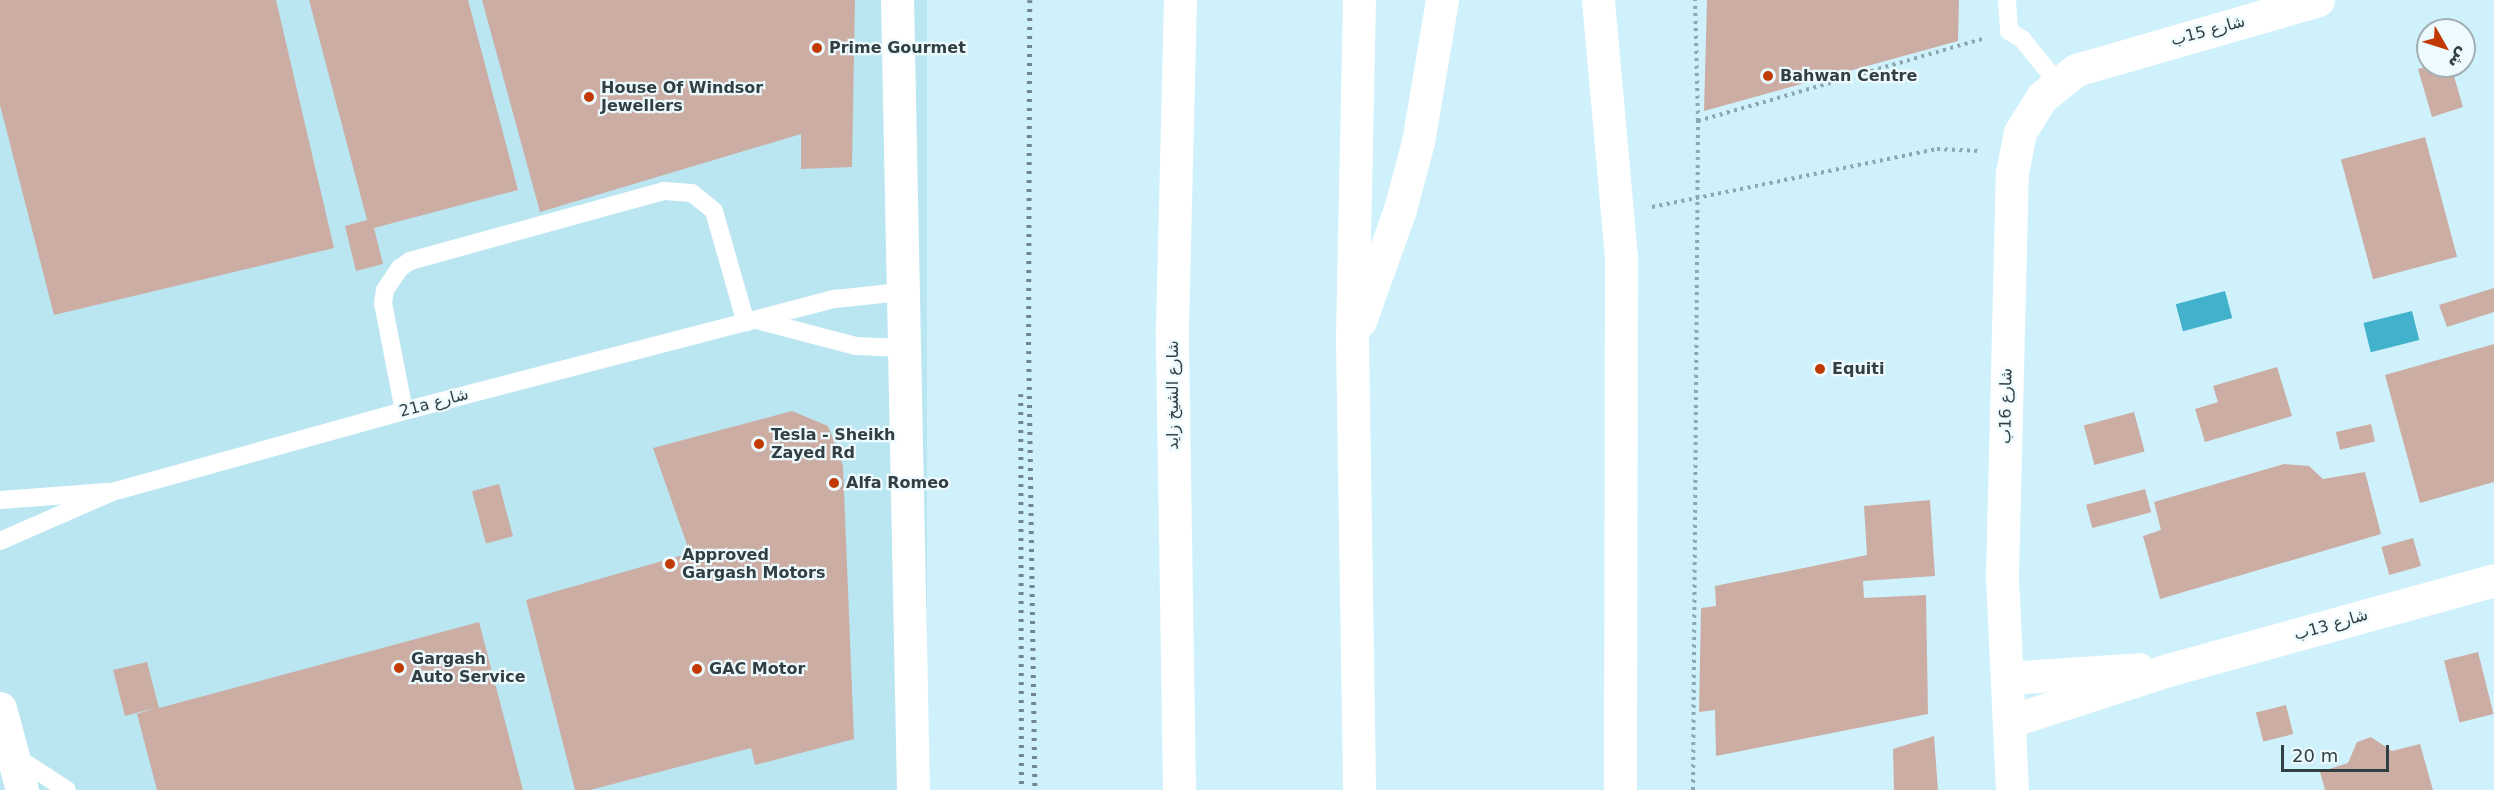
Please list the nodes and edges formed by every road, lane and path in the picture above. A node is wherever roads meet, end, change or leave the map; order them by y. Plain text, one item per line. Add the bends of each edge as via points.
1 (897, 0) edge
2 (1180, 0) edge
3 (1359, 0) edge
4 (1442, 0) edge
5 (1598, 0) edge
6 (1695, 0) edge
7 (2007, 0) edge
8 (2318, 0) edge
9 (2009, 31) junction
10 (2097, 61) joint
11 (2057, 82) junction
12 (1698, 120) junction
13 (2015, 152) junction
14 (1695, 199) junction
15 (1618, 213) junction
16 (901, 292) junction
17 (752, 322) junction
18 (1352, 339) junction
19 (902, 348) junction
20 (404, 411) junction
21 (112, 492) junction
22 (0, 500) edge
23 (0, 541) edge
24 (2494, 580) edge
25 (2168, 670) junction
26 (2008, 678) junction
27 (0, 708) edge
28 (2010, 721) junction
29 (13, 755) junction
30 (22, 790) edge
31 (67, 790) edge
32 (913, 790) edge
33 (1179, 790) edge
34 (1359, 790) edge
35 (1620, 790) edge
36 (1694, 790) edge
37 (2012, 790) edge

1 - 16 main road
2 - 33 main road, شارع الشيخ زايد via 1172,326 1173,618
3 - 18 main road
4 - 18 main road via 1418,142 1378,275
5 - 15 main road
6 - 12 path
7 - 9 lane
8 - 10 main road, شارع 15ب
9 - 11 lane via 2022,39
9 - 12 path
10 - 11 main road, شارع 16ب
11 - 13 main road, شارع 16ب via 2029,113
12 - 14 path
13 - 14 path via 1937,150
13 - 26 main road, شارع 16ب via 2002,576
14 - 15 path
14 - 36 path
15 - 35 main road via 1622,308
16 - 17 lane, 21a شارع via 857,294
16 - 19 main road
17 - 19 lane, 21a شارع via 856,346
17 - 20 lane, 21a شارع
17 - 20 lane via 714,211 692,193 664,191 410,261 400,268 385,290 383,303
18 - 34 main road
19 - 32 main road
20 - 21 lane, 21a شارع
21 - 22 lane, 21a شارع
21 - 23 lane, 21a شارع
24 - 25 main road, شارع 13ب
25 - 26 main road, شارع 13ب
25 - 28 main road, شارع 13ب
26 - 28 main road, شارع 16ب
27 - 29 main road
28 - 37 main road, شارع 16ب
29 - 30 main road
29 - 31 lane via 51,776

